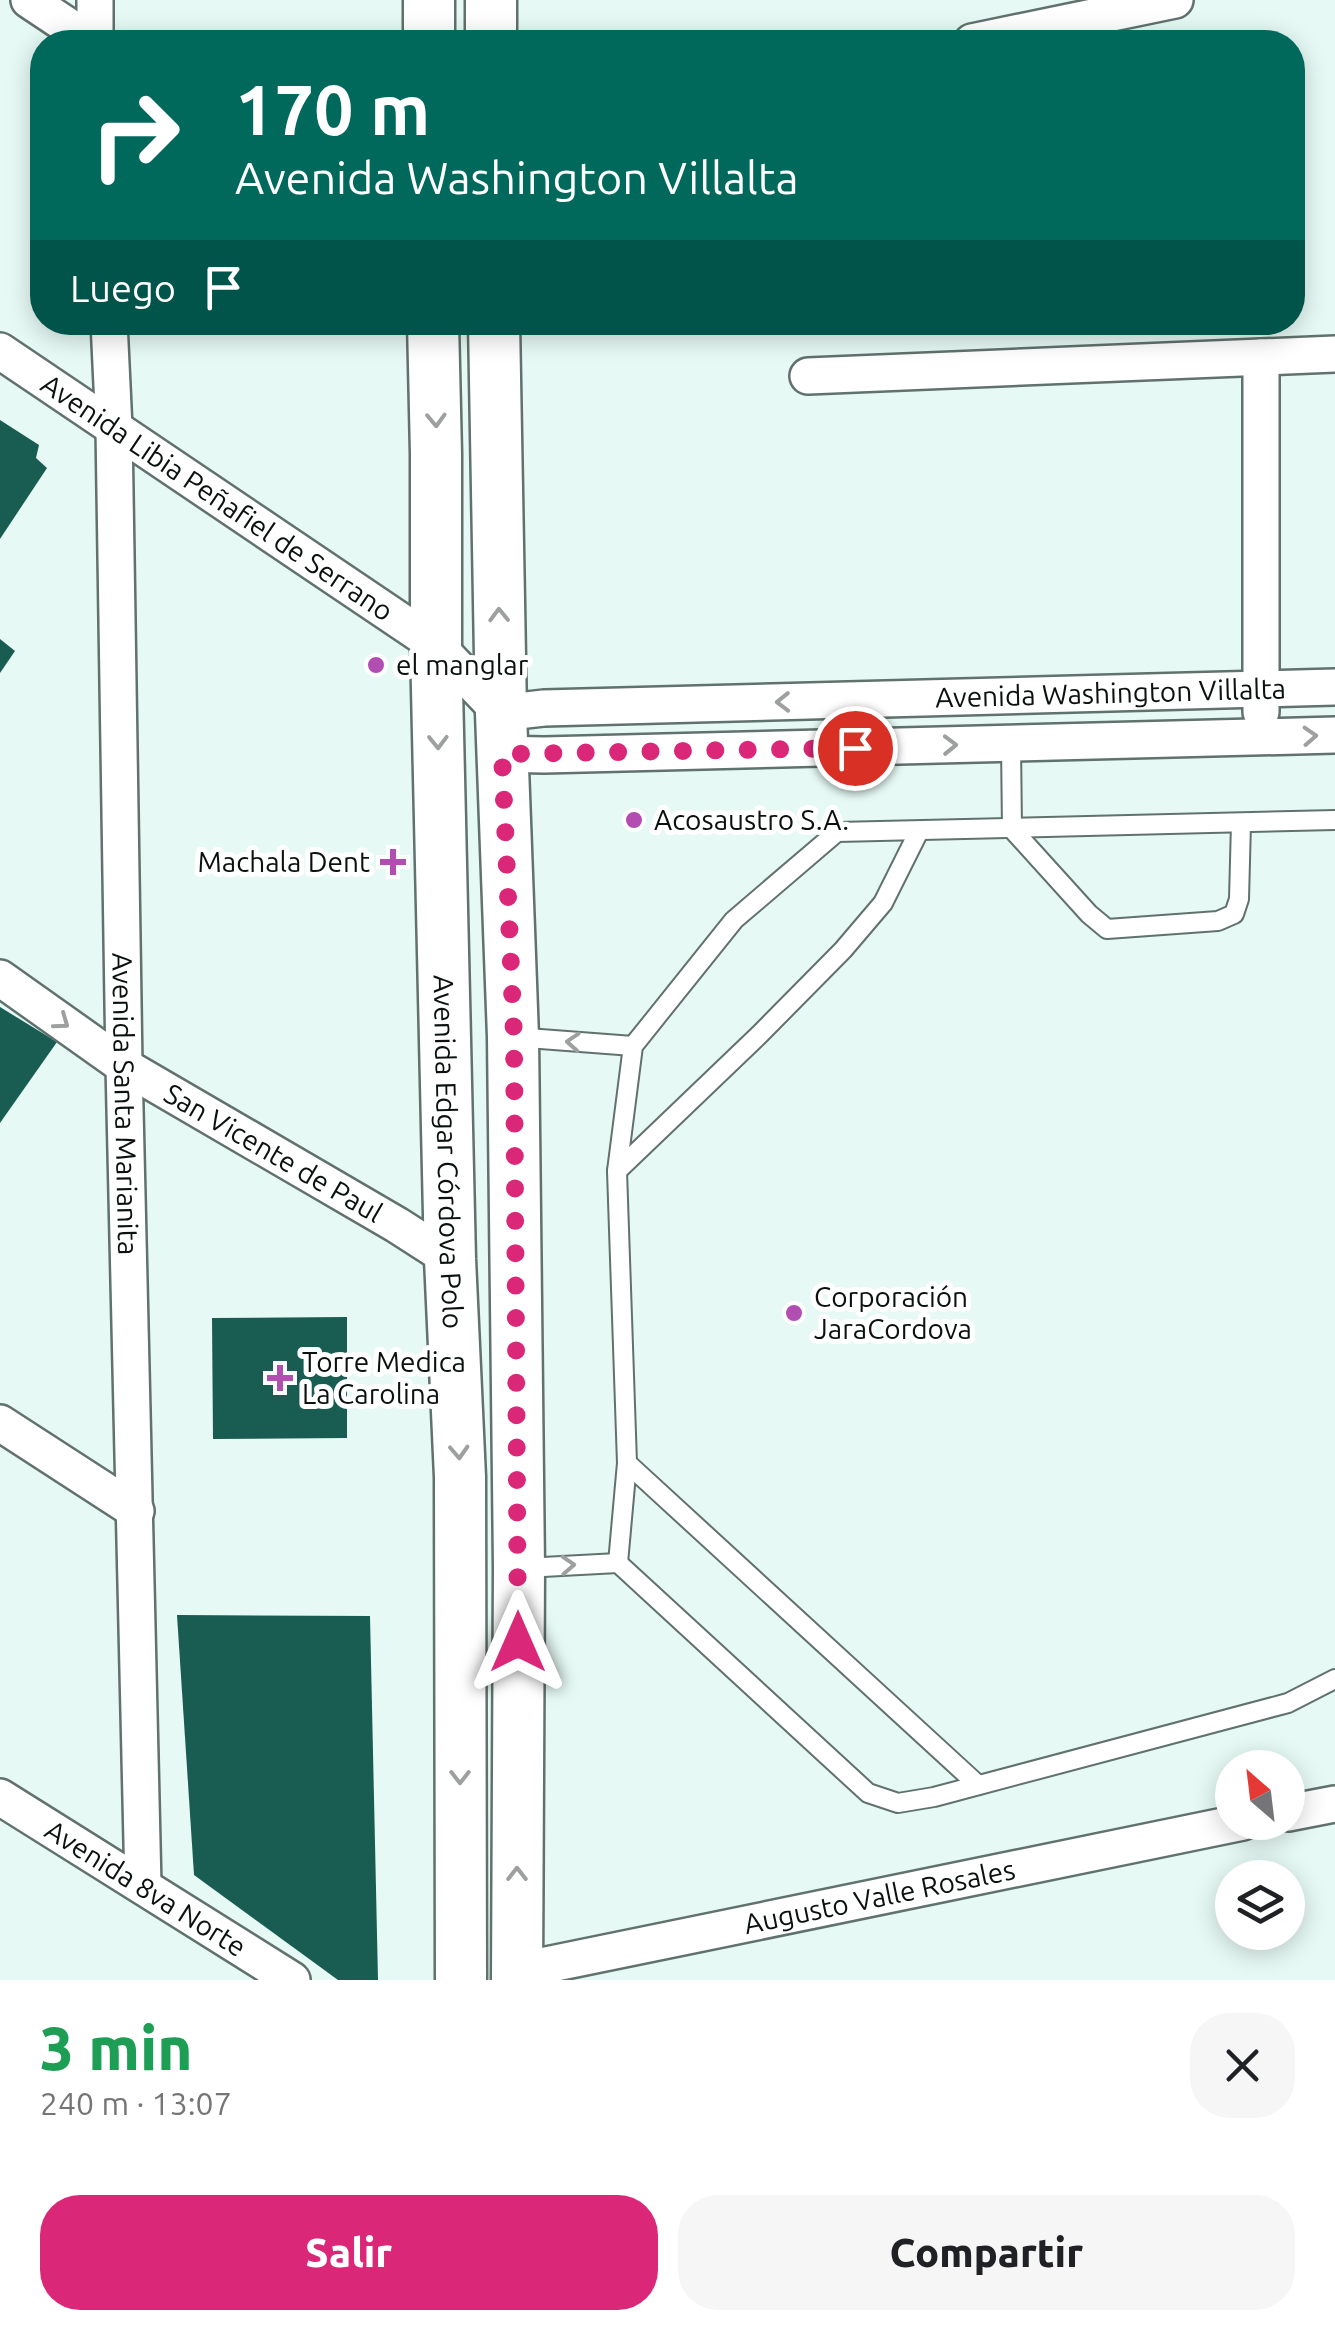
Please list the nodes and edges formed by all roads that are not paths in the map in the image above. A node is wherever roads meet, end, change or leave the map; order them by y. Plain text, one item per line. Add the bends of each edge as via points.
1 (30, 0) edge
2 (96, 0) edge
3 (429, 0) edge
4 (491, 0) edge
5 (1175, 0) edge
6 (76, 30) edge
7 (95, 30) edge
8 (430, 30) edge
9 (491, 30) edge
10 (1030, 30) edge
11 (110, 335) edge
12 (433, 335) edge
13 (494, 335) edge
14 (0, 351) edge
15 (1335, 354) edge
16 (1261, 357) junction
17 (808, 376) dead end
18 (114, 428) junction
19 (436, 644) junction
20 (1335, 687) edge
21 (1260, 690) junction
22 (502, 733) junction
23 (1335, 735) edge
24 (1262, 738) junction
25 (1011, 744) junction
26 (1335, 820) edge
27 (1242, 823) junction
28 (1012, 829) junction
29 (918, 831) junction
30 (0, 978) edge
31 (514, 1037) junction
32 (633, 1046) junction
33 (124, 1066) junction
34 (617, 1172) junction
35 (450, 1259) junction
36 (0, 1423) edge
37 (627, 1463) junction
38 (136, 1510) junction
39 (618, 1563) junction
40 (519, 1568) junction
41 (1335, 1679) edge
42 (978, 1785) junction
43 (0, 1797) edge
44 (1335, 1804) edge
45 (1305, 1810) edge
46 (1215, 1828) edge
47 (143, 1886) junction
48 (460, 1930) junction
49 (517, 1976) edge
50 (292, 1980) edge
51 (446, 1980) edge
52 (461, 1980) edge

1 - 6 street
2 - 7 street
3 - 8 main road
4 - 9 main road
5 - 10 street
11 - 18 street, Avenida Santa Marianita
12 -> 19 main road, Avenida Edgar Córdova Polo
22 -> 13 main road
14 - 18 street, Avenida Libia Peñafiel de Serrano
15 - 16 street
16 - 17 street
16 - 21 street
18 - 19 street, Avenida Libia Peñafiel de Serrano
18 - 33 street, Avenida Santa Marianita
19 - 22 street
19 -> 35 main road, Avenida Edgar Córdova Polo
20 - 21 street, Avenida Washington Villalta
21 -> 22 street, Avenida Washington Villalta via 544,708
21 - 24 street
22 -> 25 street, Avenida Washington Villalta via 544,755
22 - 31 main road
24 -> 23 street, Avenida Washington Villalta
24 - 25 street, Avenida Washington Villalta
25 - 28 lane
26 - 27 lane
27 - 28 lane
27 - 28 lane via 1234,914 1107,929
28 - 29 lane
29 - 32 lane via 837,832 734,920
29 - 34 lane via 882,903 843,950
30 -> 33 street, San Vicente de Paul
32 -> 31 lane
31 - 40 main road
32 - 34 lane
33 - 35 street, San Vicente de Paul
33 - 38 street, Avenida Santa Marianita
34 - 37 lane
35 -> 48 main road, Avenida Edgar Córdova Polo via 460,1477
36 - 38 street
37 - 39 lane
37 - 42 lane
38 - 47 street, Avenida Santa Marianita
40 -> 39 lane
39 - 42 lane via 868,1792 898,1803
49 -> 40 main road
41 - 42 lane via 1288,1703
43 - 47 street, Avenida 8va Norte
44 - 45 street
46 - 49 street, Augusto Valle Rosales
47 - 50 street, Avenida 8va Norte
48 - 51 main road
48 - 52 main road, Avenida Edgar Córdova Polo

